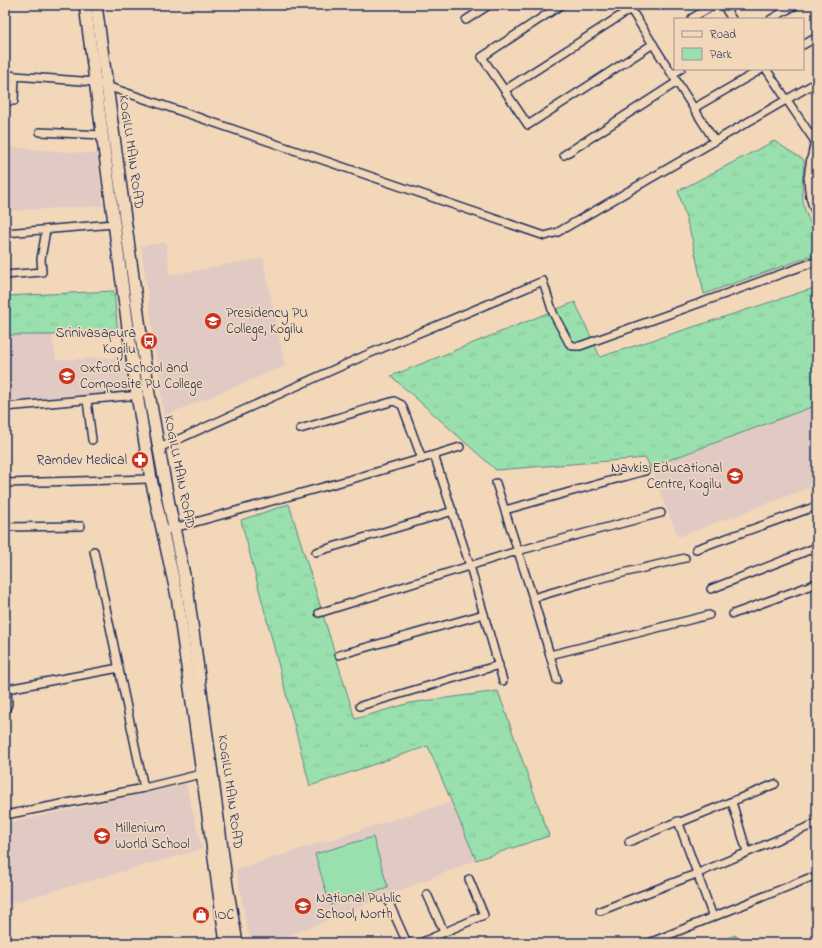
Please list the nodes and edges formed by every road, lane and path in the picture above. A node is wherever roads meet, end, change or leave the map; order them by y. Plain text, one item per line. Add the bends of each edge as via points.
1 (84, 5) edge
2 (96, 5) edge
3 (489, 5) edge
4 (561, 5) edge
5 (637, 5) edge
6 (714, 5) edge
7 (723, 5) edge
8 (796, 5) edge
9 (629, 7) edge
10 (692, 18) dead end
11 (731, 18) edge
12 (773, 18) edge
13 (466, 20) dead end
14 (817, 37) edge
15 (653, 44) junction
16 (804, 44) edge
17 (679, 70) edge
18 (760, 70) edge
19 (767, 70) edge
20 (5, 74) edge
21 (672, 74) junction
22 (15, 76) junction
23 (95, 82) junction
24 (677, 82) junction
25 (817, 82) edge
26 (107, 87) junction
27 (505, 90) junction
28 (786, 100) junction
29 (5, 101) edge
30 (694, 108) junction
31 (40, 132) dead end
32 (102, 135) junction
33 (714, 140) junction
34 (816, 141) edge
35 (564, 155) dead end
36 (817, 173) edge
37 (808, 178) junction
38 (817, 213) edge
39 (114, 224) junction
40 (46, 230) junction
41 (5, 233) edge
42 (817, 261) edge
43 (5, 275) edge
44 (149, 394) junction
45 (137, 395) junction
46 (87, 400) junction
47 (5, 407) edge
48 (300, 429) dead end
49 (92, 440) dead end
50 (460, 447) dead end
51 (159, 448) junction
52 (434, 454) junction
53 (422, 459) junction
54 (645, 471) dead end
55 (151, 479) junction
56 (5, 483) edge
57 (496, 483) dead end
58 (817, 506) edge
59 (505, 510) junction
60 (453, 511) junction
61 (661, 513) dead end
62 (81, 526) dead end
63 (5, 527) edge
64 (174, 528) junction
65 (163, 531) junction
66 (817, 547) edge
67 (696, 549) dead end
68 (94, 550) dead end
69 (517, 551) junction
70 (316, 552) dead end
71 (685, 558) dead end
72 (470, 566) junction
73 (817, 583) edge
74 (711, 589) dead end
75 (533, 598) junction
76 (319, 613) dead end
77 (484, 614) junction
78 (733, 614) dead end
79 (709, 615) dead end
80 (339, 655) dead end
81 (550, 655) junction
82 (499, 665) junction
83 (119, 668) junction
84 (557, 680) dead end
85 (503, 681) dead end
86 (6, 686) edge
87 (360, 706) dead end
88 (5, 711) edge
89 (201, 774) junction
90 (775, 784) dead end
91 (144, 788) junction
92 (732, 802) junction
93 (5, 815) edge
94 (678, 823) junction
95 (817, 823) edge
96 (629, 842) dead end
97 (747, 852) junction
98 (696, 874) junction
99 (809, 878) dead end
100 (469, 879) dead end
101 (427, 894) dead end
102 (389, 903) dead end
103 (600, 911) dead end
104 (713, 917) junction
105 (444, 932) junction
106 (226, 943) edge
107 (238, 943) edge
108 (407, 943) edge
109 (420, 943) edge
110 (649, 943) edge

1 - 23 main road, KOGILU MAIN ROAD
2 - 26 main road, KOGILU MAIN ROAD
3 - 13 street
4 - 27 street via 482,56
5 - 9 street
6 - 10 street
7 - 11 street
8 - 12 street
9 - 15 street
9 - 27 street
14 - 16 street
15 - 21 street
15 - 27 street via 528,125
17 - 21 street
18 - 30 street
19 - 28 street
20 - 22 street
21 - 24 street
22 - 23 street
22 - 29 street via 14,101
23 - 26 street
23 - 32 main road, KOGILU MAIN ROAD
24 - 30 street
24 - 35 street
25 - 28 street
26 - 33 street via 545,236 558,232
26 - 44 main road, KOGILU MAIN ROAD
28 - 33 street
28 - 34 street
30 - 33 street
31 - 32 street
32 - 39 main road, KOGILU MAIN ROAD
34 - 37 street
36 - 37 street
37 - 38 street
39 - 40 street
39 - 45 main road, KOGILU MAIN ROAD
40 - 41 street
40 - 43 street via 41,259 42,272
42 - 51 street via 580,346 569,343 553,313 544,280 366,355
44 - 45 street
44 - 51 main road, KOGILU MAIN ROAD
45 - 46 street
45 - 55 main road, KOGILU MAIN ROAD
46 - 47 street
46 - 49 street
48 - 53 street via 394,401 399,402
50 - 52 street
51 - 64 main road, KOGILU MAIN ROAD
52 - 53 street
52 - 60 street
53 - 64 street
54 - 59 street
55 - 56 street
55 - 65 main road, KOGILU MAIN ROAD
57 - 59 street
58 - 67 street
59 - 69 street
60 - 70 street
60 - 72 street
61 - 69 street
62 - 63 street
64 - 65 street
64 - 107 main road, KOGILU MAIN ROAD via 188,594 227,886
65 - 89 main road, KOGILU MAIN ROAD via 177,596
66 - 74 street
68 - 83 street
69 - 72 street
69 - 75 street
71 - 75 street
72 - 76 street
72 - 77 street
73 - 78 street
75 - 81 street
77 - 80 street
77 - 82 street
79 - 81 street
81 - 84 street
82 - 85 street
82 - 87 street
83 - 86 street
83 - 91 street
86 - 88 street via 8,704
89 - 91 street
89 - 106 main road, KOGILU MAIN ROAD
90 - 92 street
91 - 93 street
92 - 94 street
92 - 97 street
94 - 96 street
94 - 98 street
95 - 97 street
97 - 98 street
98 - 103 street
98 - 104 street
99 - 104 street
100 - 105 street via 484,915
101 - 105 street
102 - 108 street
104 - 110 street
105 - 109 street

